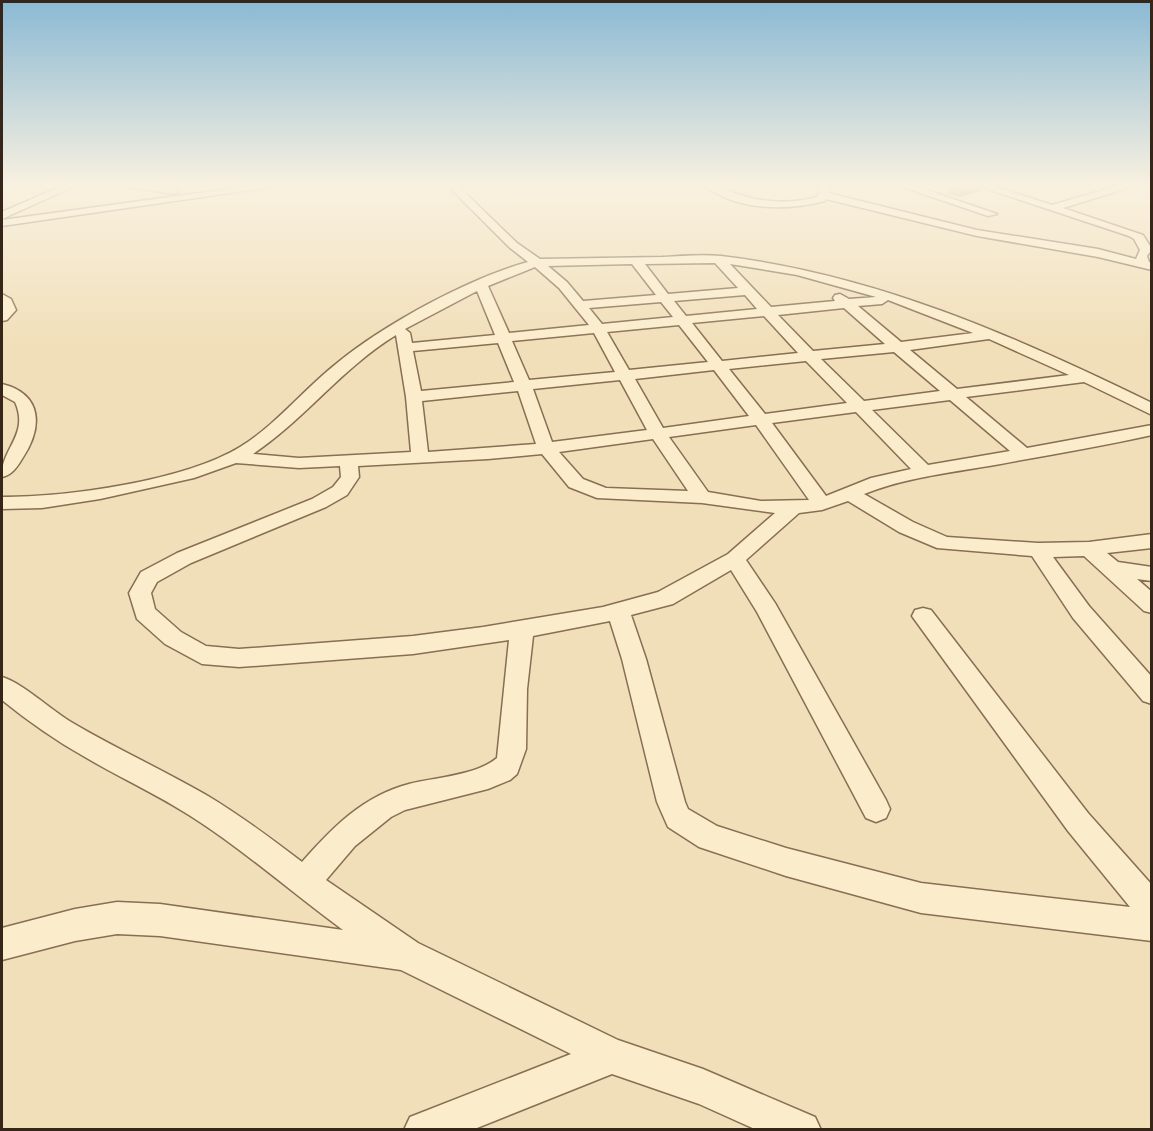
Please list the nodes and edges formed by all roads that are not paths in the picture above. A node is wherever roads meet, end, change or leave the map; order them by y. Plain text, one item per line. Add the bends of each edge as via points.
1 (505, 238) edge
2 (1008, 238) edge
3 (1139, 238) edge
4 (718, 259) junction
5 (636, 260) junction
6 (537, 263) junction
7 (1147, 265) edge
8 (817, 276) junction
9 (482, 285) junction
10 (746, 291) junction
11 (2, 298) edge
12 (664, 298) junction
13 (895, 298) junction
14 (845, 303) junction
15 (581, 305) junction
16 (766, 310) junction
17 (2, 317) edge
18 (681, 320) junction
19 (402, 324) junction
20 (598, 328) junction
21 (993, 335) junction
22 (505, 338) junction
23 (897, 347) junction
24 (405, 348) junction
25 (808, 355) junction
26 (719, 365) junction
27 (625, 375) junction
28 (1086, 377) junction
29 (524, 386) junction
30 (2, 389) edge
31 (955, 395) junction
32 (414, 397) junction
33 (860, 406) junction
34 (1152, 410) edge
35 (761, 420) junction
36 (1152, 430) edge
37 (657, 432) junction
38 (546, 448) junction
39 (1022, 453) junction
40 (420, 457) junction
41 (235, 458) junction
42 (348, 460) junction
43 (924, 471) junction
44 (2, 472) edge
45 (850, 494) junction
46 (702, 496) junction
47 (2, 503) edge
48 (822, 504) junction
49 (793, 508) junction
50 (1152, 541) edge
51 (1089, 549) junction
52 (1038, 550) junction
53 (735, 559) junction
54 (1112, 569) junction
55 (1152, 574) edge
56 (1152, 605) edge
57 (618, 610) junction
58 (923, 616) dead end
59 (522, 630) junction
60 (2, 687) edge
61 (1152, 694) edge
62 (876, 809) dead end
63 (304, 883) junction
64 (1152, 909) edge
65 (1152, 925) edge
66 (2, 945) edge
67 (406, 955) junction
68 (612, 1056) junction
69 (423, 1130) edge
70 (802, 1130) edge

1 - 6 street
2 - 7 street
3 - 7 street via 1146,250 1141,256
4 - 5 street
4 - 8 street
4 - 10 street
5 - 6 street
5 - 12 street
6 - 9 street
6 - 15 street
8 - 13 street
8 - 14 street
9 - 19 street
9 - 22 street
10 - 12 street
10 - 16 street
11 - 17 street via 9,310
12 - 15 street
12 - 18 street
13 - 14 street
13 - 21 street
14 - 16 street
14 - 23 street
15 - 20 street
16 - 18 street
16 - 25 street
18 - 20 street
18 - 26 street
19 - 24 street
19 - 41 street via 374,341
20 - 22 street
20 - 27 street
21 - 23 street
21 - 28 street
22 - 24 street
22 - 29 street
23 - 25 street
23 - 31 street
24 - 32 street
25 - 26 street
25 - 33 street
26 - 27 street
26 - 35 street
27 - 29 street
27 - 37 street
28 - 31 street
28 - 34 street
29 - 32 street
29 - 38 street
30 - 44 street via 21,398 28,429 21,448
31 - 33 street
31 - 39 street
32 - 40 street
33 - 35 street
33 - 43 street
35 - 37 street
35 - 48 street
36 - 39 street
37 - 38 street
37 - 46 street
38 - 40 street
38 - 46 street via 576,483 604,494
39 - 43 street
40 - 42 street
41 - 42 street via 299,463
41 - 47 street via 181,476 71,500
42 - 59 street via 351,477 340,491 149,577 140,593 145,613 173,638 202,656 239,658 413,645
43 - 45 street via 878,482
45 - 48 street
45 - 52 street via 927,538 953,544
46 - 49 street via 761,507
48 - 49 street
49 - 53 street
50 - 51 street
51 - 52 street
51 - 54 street
52 - 61 street via 1081,612
53 - 57 street via 665,598
53 - 62 street via 767,609
54 - 55 street
54 - 56 street
57 - 59 street
57 - 65 street via 671,802 678,818 709,837 921,898
58 - 64 street via 1078,822
59 - 63 street via 512,752 506,768 490,777 396,800 361,821
60 - 63 street via 82,742 198,805
63 - 67 street
66 - 67 street via 117,918 160,920
67 - 68 street
68 - 69 street
68 - 70 street via 703,1087

